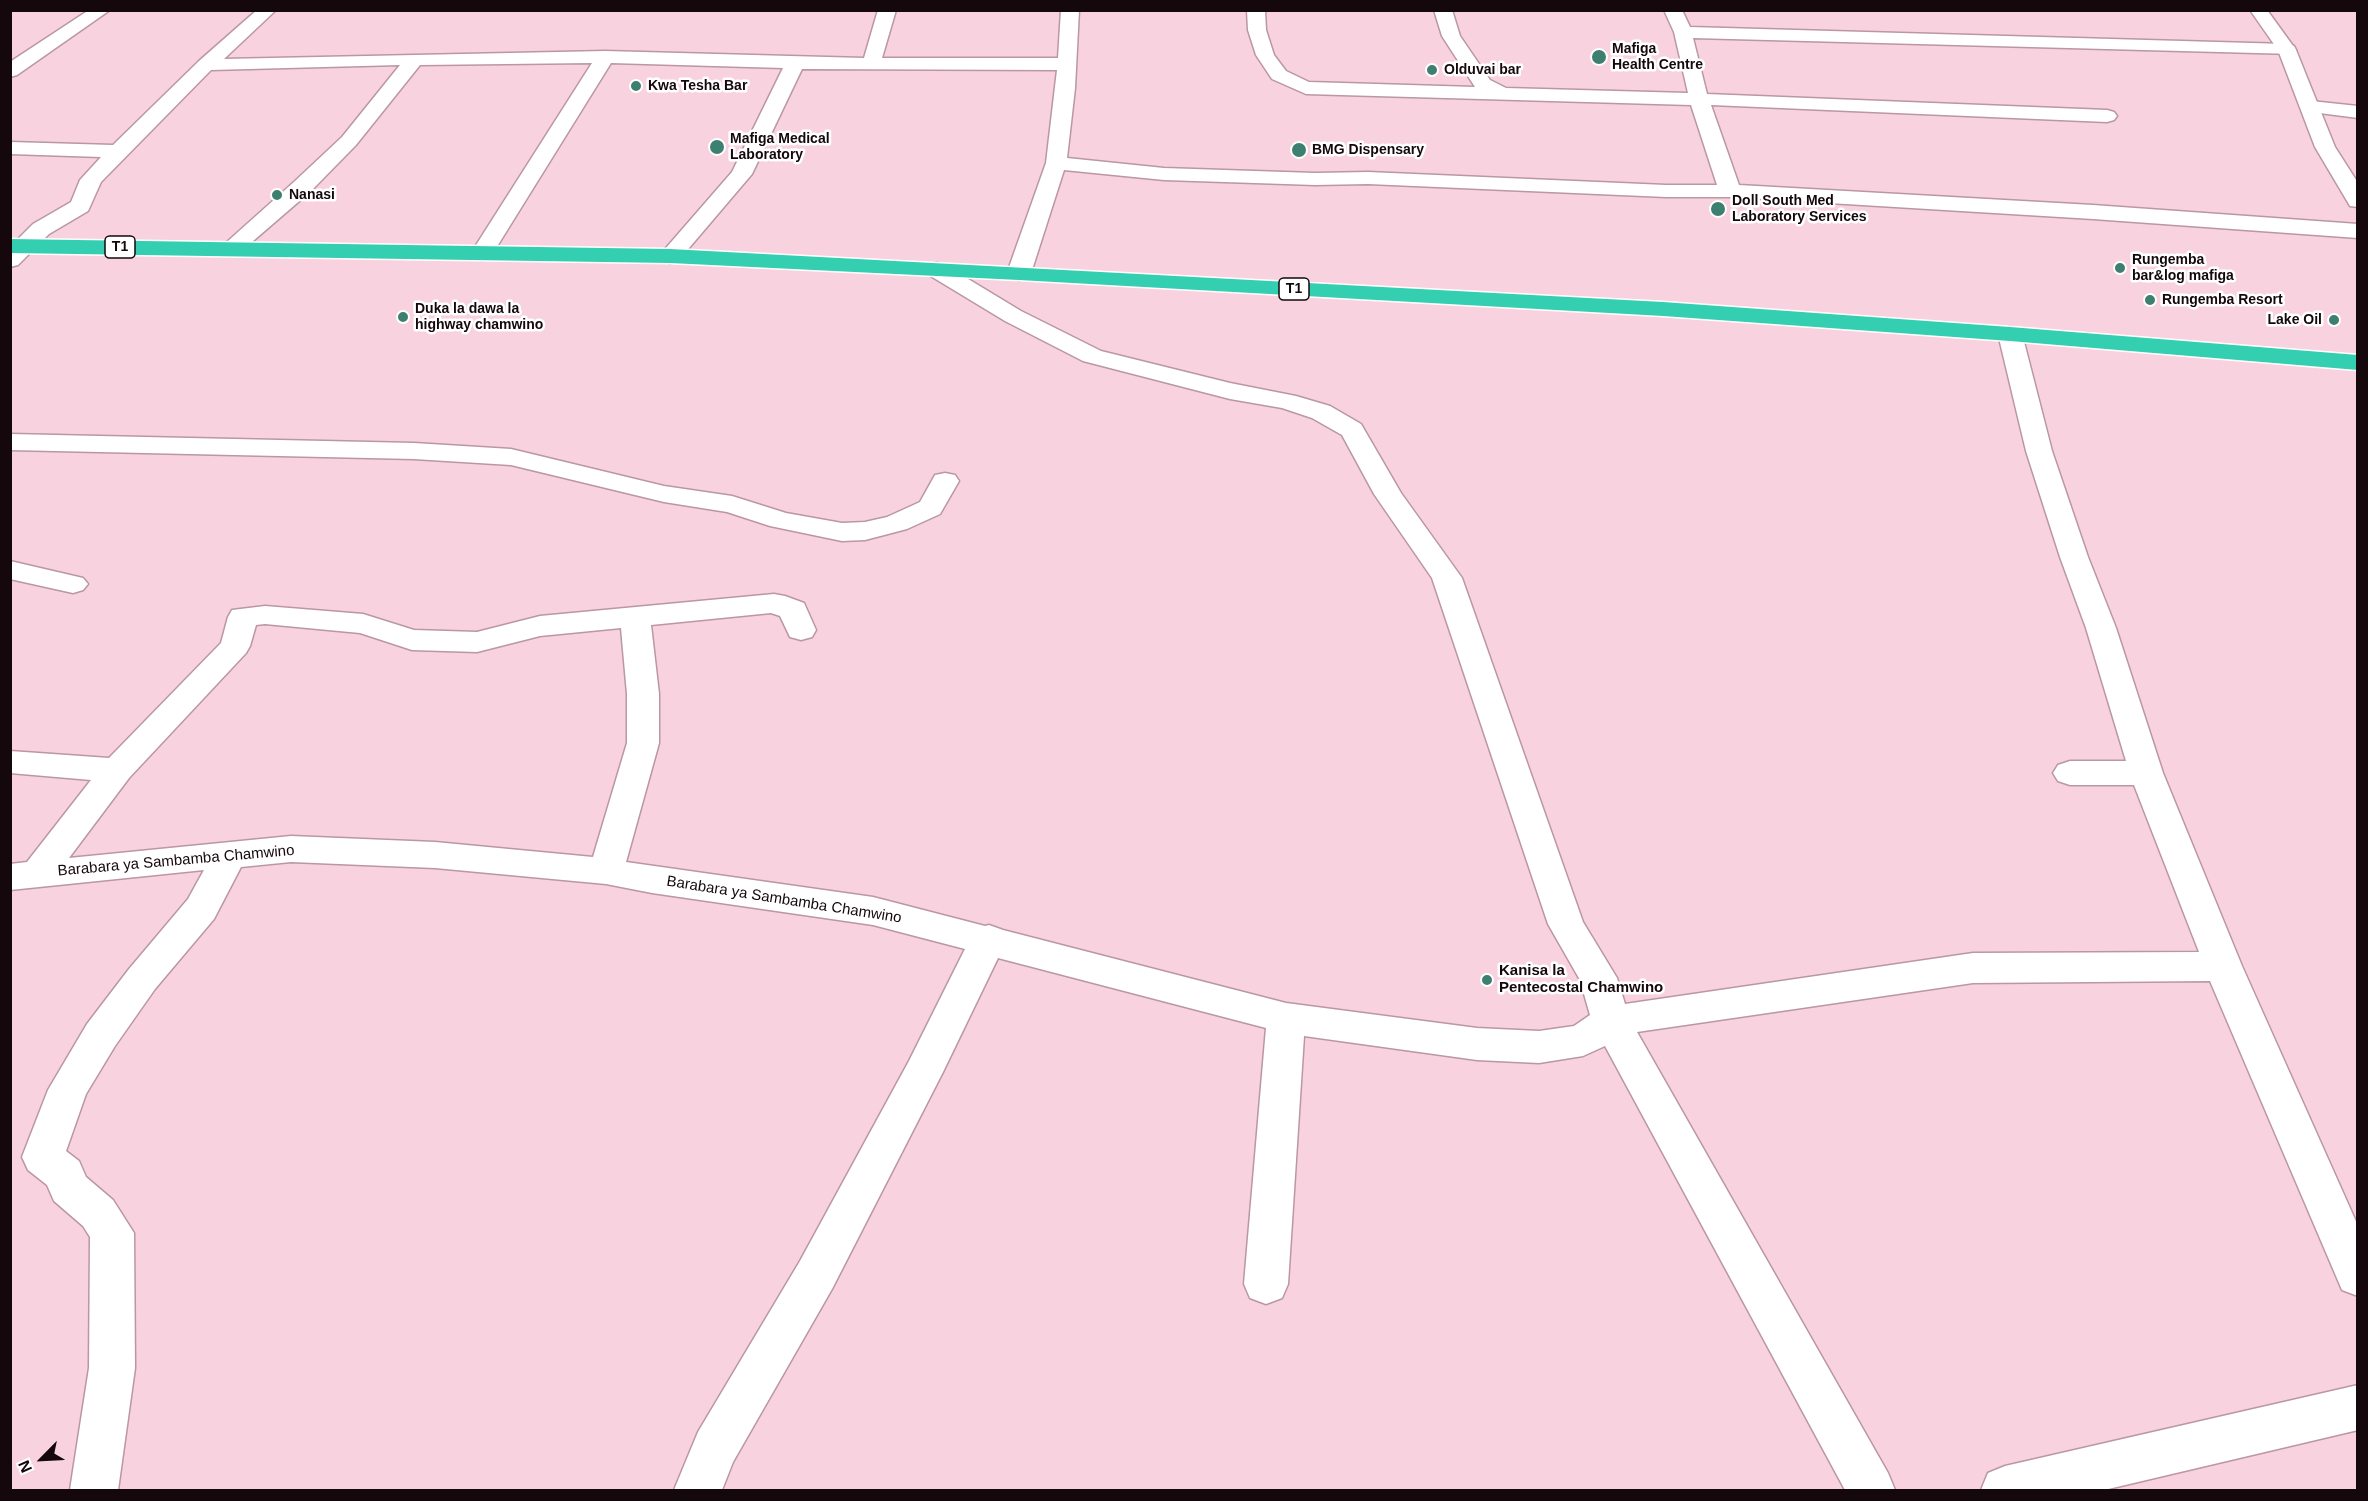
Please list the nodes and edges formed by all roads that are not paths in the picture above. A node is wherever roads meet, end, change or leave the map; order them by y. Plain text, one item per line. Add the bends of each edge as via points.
1 (102, 10) edge
2 (267, 10) edge
3 (887, 10) edge
4 (1070, 10) edge
5 (1256, 10) edge
6 (1443, 10) edge
7 (1673, 10) edge
8 (2258, 10) edge
9 (1683, 32) junction
10 (2287, 50) junction
11 (605, 57) junction
12 (415, 58) junction
13 (795, 63) junction
14 (871, 64) junction
15 (1067, 64) junction
16 (206, 65) junction
17 (10, 71) edge
18 (1505, 95) junction
19 (1699, 99) junction
20 (2311, 107) junction
21 (2358, 112) edge
22 (2107, 116) dead end
23 (10, 148) edge
24 (118, 151) junction
25 (1056, 163) junction
26 (1730, 191) junction
27 (2358, 201) edge
28 (2358, 231) edge
29 (230, 249) junction
30 (16, 251) edge
31 (482, 253) junction
32 (670, 256) junction
33 (938, 270) junction
34 (1019, 273) junction
35 (2010, 334) junction
36 (2358, 363) edge
37 (10, 442) edge
38 (945, 481) dead end
39 (10, 570) edge
40 (73, 584) dead end
41 (634, 616) junction
42 (801, 630) dead end
43 (10, 762) edge
44 (117, 770) junction
45 (2070, 773) dead end
46 (2146, 773) junction
47 (229, 857) junction
48 (606, 871) junction
49 (24, 875) edge
50 (989, 939) junction
51 (2223, 966) junction
52 (1286, 1018) junction
53 (1611, 1021) junction
54 (2358, 1276) edge
55 (1266, 1284) dead end
56 (2358, 1407) edge
57 (94, 1491) edge
58 (698, 1491) edge
59 (1871, 1491) edge
60 (2005, 1491) edge

1 - 17 street
2 - 16 street
3 - 14 street
4 - 15 street
5 - 18 street via 1265,55 1287,81 1306,88
6 - 18 street via 1451,36 1483,84
7 - 9 street
8 - 10 street
9 - 10 street
9 - 19 street
10 - 20 street
11 - 12 street
11 - 13 street
11 - 31 street
12 - 16 street
12 - 29 street via 349,141
13 - 14 street
13 - 32 street via 741,174
14 - 15 street
15 - 25 street
16 - 24 street
18 - 19 street
19 - 22 street
19 - 26 street
20 - 21 street
20 - 27 street via 2325,147
23 - 24 street
24 - 30 street via 91,180 80,206 41,229
25 - 26 street via 1164,174
25 - 34 street
26 - 28 street
29 - 30 highway, T1
29 - 31 highway, T1
31 - 32 highway, T1
32 - 33 highway, T1
33 - 34 highway, T1
33 - 53 street via 1013,316 1092,356 1230,392 1287,401 1321,412 1352,430 1388,494 1447,578 1566,924 1598,978
34 - 35 highway, T1 via 1664,309
35 - 36 highway, T1
35 - 46 street via 2039,451 2101,628
37 - 38 street via 414,451 511,457 842,532 897,523 930,508
39 - 40 street
41 - 42 street via 774,603 793,610
41 - 44 street via 540,626 477,642 412,640 363,624 255,614 243,617 235,646
41 - 48 street via 643,694 643,743
43 - 44 street
44 - 49 street
45 - 46 street
46 - 51 street
47 - 48 street, Barabara ya Sambamba Chamwino via 291,849 435,855
47 - 49 street, Barabara ya Sambamba Chamwino
47 - 57 street via 201,909 101,1035 68,1090 44,1157 64,1174 69,1188 98,1213 112,1233 112,1368
48 - 50 street, Barabara ya Sambamba Chamwino via 873,911
50 - 52 street, Barabara ya Sambamba Chamwino
50 - 58 street via 816,1275 715,1448
51 - 53 street via 1973,968
51 - 54 street
52 - 53 street, Barabara ya Sambamba Chamwino via 1478,1044 1539,1047 1583,1040
52 - 55 street
53 - 59 street
56 - 60 street

